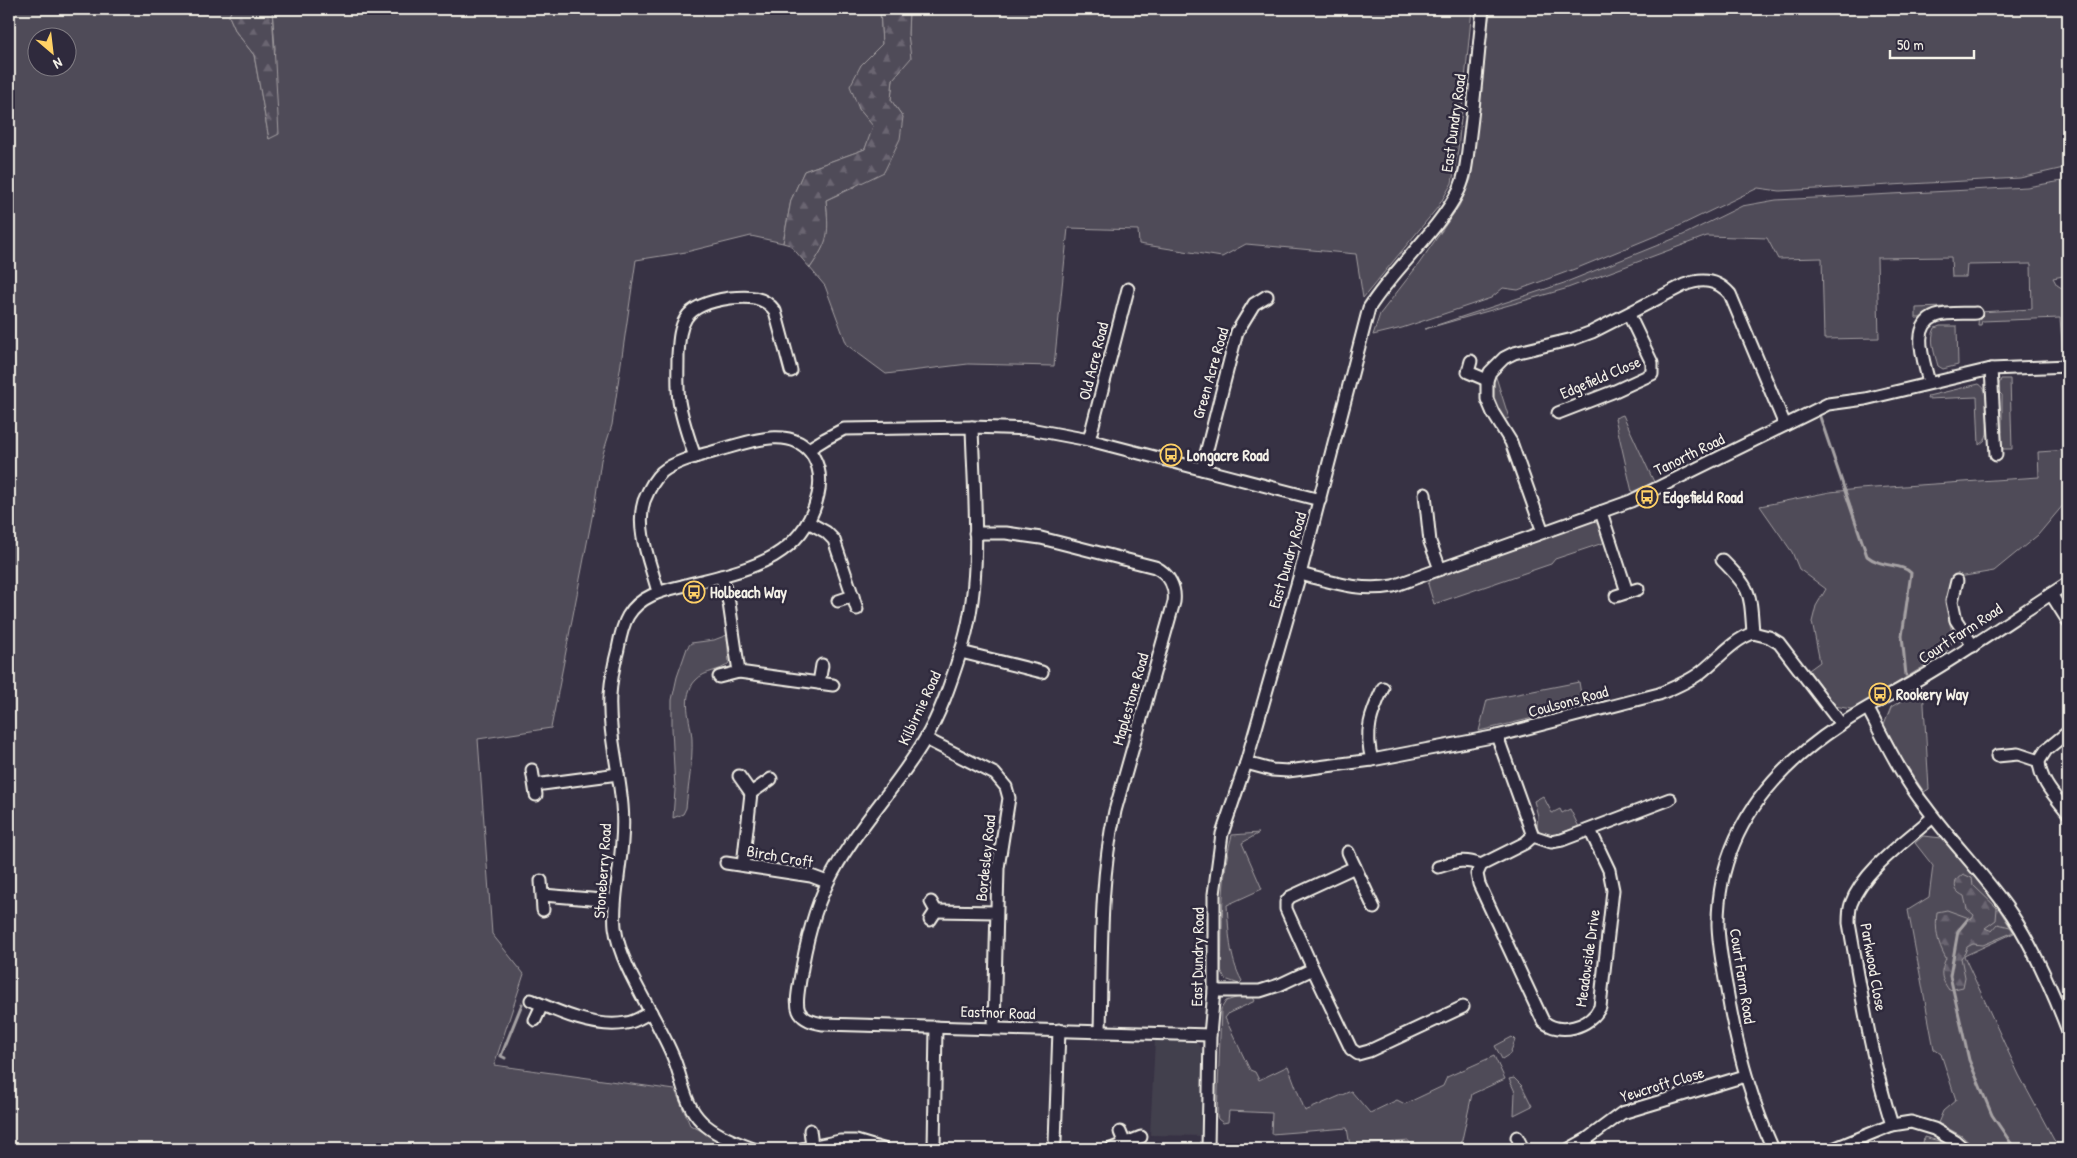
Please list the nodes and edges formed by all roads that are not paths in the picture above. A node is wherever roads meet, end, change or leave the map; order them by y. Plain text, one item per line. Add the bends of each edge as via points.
1 (1483, 9) edge
2 (1128, 290) dead end
3 (1267, 296) dead end
4 (1976, 313) dead end
5 (1629, 315) junction
6 (2068, 366) edge
7 (1991, 369) junction
8 (791, 371) dead end
9 (1468, 372) dead end
10 (1486, 380) junction
11 (1930, 383) junction
12 (1558, 412) dead end
13 (1785, 425) junction
14 (972, 427) junction
15 (1089, 440) junction
16 (810, 451) junction
17 (1996, 455) dead end
18 (695, 457) junction
19 (1202, 469) junction
20 (1425, 494) dead end
21 (1320, 500) junction
22 (1600, 512) junction
23 (808, 522) junction
24 (1543, 532) junction
25 (975, 533) junction
26 (1722, 560) dead end
27 (1440, 569) junction
28 (1300, 574) junction
29 (720, 576) junction
30 (1957, 581) dead end
31 (2068, 583) edge
32 (658, 592) junction
33 (1627, 592) dead end
34 (2051, 594) junction
35 (853, 596) junction
36 (838, 601) dead end
37 (857, 609) dead end
38 (2068, 622) edge
39 (1753, 633) junction
40 (1973, 646) junction
41 (961, 652) junction
42 (822, 665) dead end
43 (740, 672) junction
44 (1045, 674) dead end
45 (719, 677) dead end
46 (819, 683) junction
47 (833, 685) dead end
48 (1383, 688) dead end
49 (1868, 709) junction
50 (1841, 724) junction
51 (2068, 732) edge
52 (1498, 736) junction
53 (926, 739) junction
54 (1997, 756) dead end
55 (1372, 760) junction
56 (2038, 761) junction
57 (1246, 763) junction
58 (532, 770) dead end
59 (618, 774) junction
60 (739, 776) dead end
61 (771, 779) dead end
62 (752, 793) junction
63 (1670, 799) dead end
64 (2068, 813) edge
65 (1933, 817) junction
66 (1590, 830) junction
67 (1533, 836) junction
68 (1348, 852) dead end
69 (726, 863) dead end
70 (743, 865) junction
71 (1481, 865) junction
72 (1355, 867) junction
73 (1438, 867) dead end
74 (541, 881) dead end
75 (827, 882) junction
76 (543, 895) junction
77 (614, 901) junction
78 (1374, 908) dead end
79 (543, 910) dead end
80 (932, 911) dead end
81 (996, 912) junction
82 (1312, 969) junction
83 (1214, 991) junction
84 (531, 1000) dead end
85 (797, 1003) joint
86 (542, 1005) junction
87 (1463, 1007) dead end
88 (651, 1012) junction
89 (535, 1020) dead end
90 (936, 1026) junction
91 (994, 1028) junction
92 (1059, 1030) junction
93 (1100, 1031) junction
94 (2068, 1031) edge
95 (1210, 1035) junction
96 (1745, 1076) junction
97 (1892, 1124) junction
98 (810, 1130) dead end
99 (1120, 1132) dead end
100 (1141, 1137) dead end
101 (1517, 1137) dead end
102 (1055, 1140) dead end
103 (1125, 1144) junction
104 (812, 1146) junction
105 (1960, 1146) edge
106 (753, 1149) edge
107 (800, 1149) edge
108 (883, 1149) edge
109 (934, 1149) edge
110 (1111, 1149) edge
111 (1208, 1149) edge
112 (1523, 1149) edge
113 (1569, 1149) edge
114 (1773, 1149) edge
115 (1833, 1149) edge

1 - 21 street, East Dundry Road via 1464,176 1444,212 1369,308
2 - 15 street, Old Acre Road
3 - 19 street, Green Acre Road via 1254,304 1237,332
4 - 11 street via 1936,316 1921,328
5 - 10 street via 1573,339 1514,353 1504,358
5 - 12 street, Edgefield Close via 1652,363 1652,374 1615,392
5 - 13 street via 1695,281 1710,281 1724,287 1734,300
6 - 7 street, Tanorth Road
7 - 11 street, Tanorth Road
7 - 17 street
8 - 18 street via 782,360 775,312 770,304 743,297 715,301 697,308 686,317 680,331 677,386
9 - 10 street
10 - 24 street via 1487,399 1511,442
11 - 13 street, Tanorth Road via 1865,399 1828,404
13 - 22 street, Tanorth Road via 1631,501
14 - 15 street via 1030,429
14 - 16 street via 844,429
14 - 25 street, Kilbirnie Road
15 - 19 street
16 - 18 street via 798,442 765,438
16 - 23 street via 817,463 820,479 818,496
18 - 32 street via 662,472 644,502 642,530
19 - 21 street
20 - 27 street via 1430,542
21 - 28 street, East Dundry Road
22 - 24 street, Tanorth Road
22 - 33 street
23 - 29 street via 774,557
23 - 35 street via 834,540
24 - 27 street, Tanorth Road
25 - 41 street, Kilbirnie Road via 973,585
25 - 93 street, Maplestone Road via 1041,538 1155,567 1166,574 1173,587 1174,602 1110,836 1104,896
26 - 39 street via 1748,589
27 - 28 street, Tanorth Road via 1378,589 1356,588
28 - 57 street, East Dundry Road
29 - 32 street
29 - 43 street via 729,603
30 - 40 street via 1952,601 1956,620
31 - 34 street, Court Farm Road
32 - 59 street, Stoneberry Road via 641,601 629,614 621,634 610,696
34 - 38 street
34 - 40 street, Court Farm Road
35 - 36 street
35 - 37 street
39 - 50 street via 1769,636 1779,643
39 - 52 street, Coulsons Road via 1679,686
40 - 49 street, Court Farm Road
41 - 44 street
41 - 53 street, Kilbirnie Road
42 - 46 street
43 - 45 street
43 - 46 street
46 - 47 street
48 - 55 street via 1367,734
49 - 50 street, Court Farm Road
49 - 65 street via 1897,764
50 - 96 street, Court Farm Road via 1797,756 1764,792 1747,816 1725,870 1719,901 1720,947 1730,1012
51 - 56 street
52 - 55 street, Coulsons Road
52 - 67 street
53 - 75 street, Kilbirnie Road
53 - 81 street, Bordesley Road via 995,774 1006,786 1009,798 999,854
54 - 56 street via 2018,754
55 - 57 street, Coulsons Road via 1288,771
56 - 64 street via 2044,780
57 - 83 street, East Dundry Road via 1222,834 1218,858 1214,894
58 - 59 street via 536,790
59 - 77 street, Stoneberry Road via 622,839
60 - 62 street
61 - 62 street
62 - 70 street
63 - 66 street
65 - 94 street via 2013,916 2044,974
65 - 97 street, Parkwood Close via 1874,870 1857,890 1850,906 1849,923 1873,1054
66 - 67 street via 1551,842
66 - 71 street, Meadowside Drive via 1609,870 1613,890 1600,1007 1588,1022 1565,1029 1550,1027 1543,1021 1479,884 1477,874
67 - 71 street
68 - 72 street
69 - 70 street, Birch Croft
70 - 75 street, Birch Croft via 812,876
71 - 73 street via 1469,860
72 - 78 street
72 - 82 street via 1296,894 1286,902 1286,909
74 - 76 street
75 - 85 street, Kilbirnie Road via 812,923
76 - 77 street
76 - 79 street
77 - 88 street, Stoneberry Road via 620,949
80 - 81 street
81 - 91 street, Bordesley Road
82 - 83 street via 1260,991
82 - 87 street via 1351,1049 1358,1054
83 - 95 street, East Dundry Road
84 - 86 street
85 - 90 street, Eastnor Road via 800,1015 809,1022
86 - 88 street via 580,1019 611,1023 626,1023
86 - 89 street
88 - 106 street, Stoneberry Road via 674,1058 686,1098 694,1112 703,1124
90 - 91 street, Eastnor Road
90 - 109 street
91 - 92 street, Eastnor Road
92 - 93 street, Eastnor Road
92 - 102 street via 1062,1113
93 - 95 street, Eastnor Road
95 - 111 street, East Dundry Road
96 - 113 street, Yewcroft Close via 1622,1112
96 - 114 street, Court Farm Road
97 - 105 street via 1911,1122 1934,1130
97 - 115 street
98 - 104 street
99 - 103 street
100 - 103 street
101 - 112 street
103 - 110 street
104 - 107 street
104 - 108 street via 856,1141

